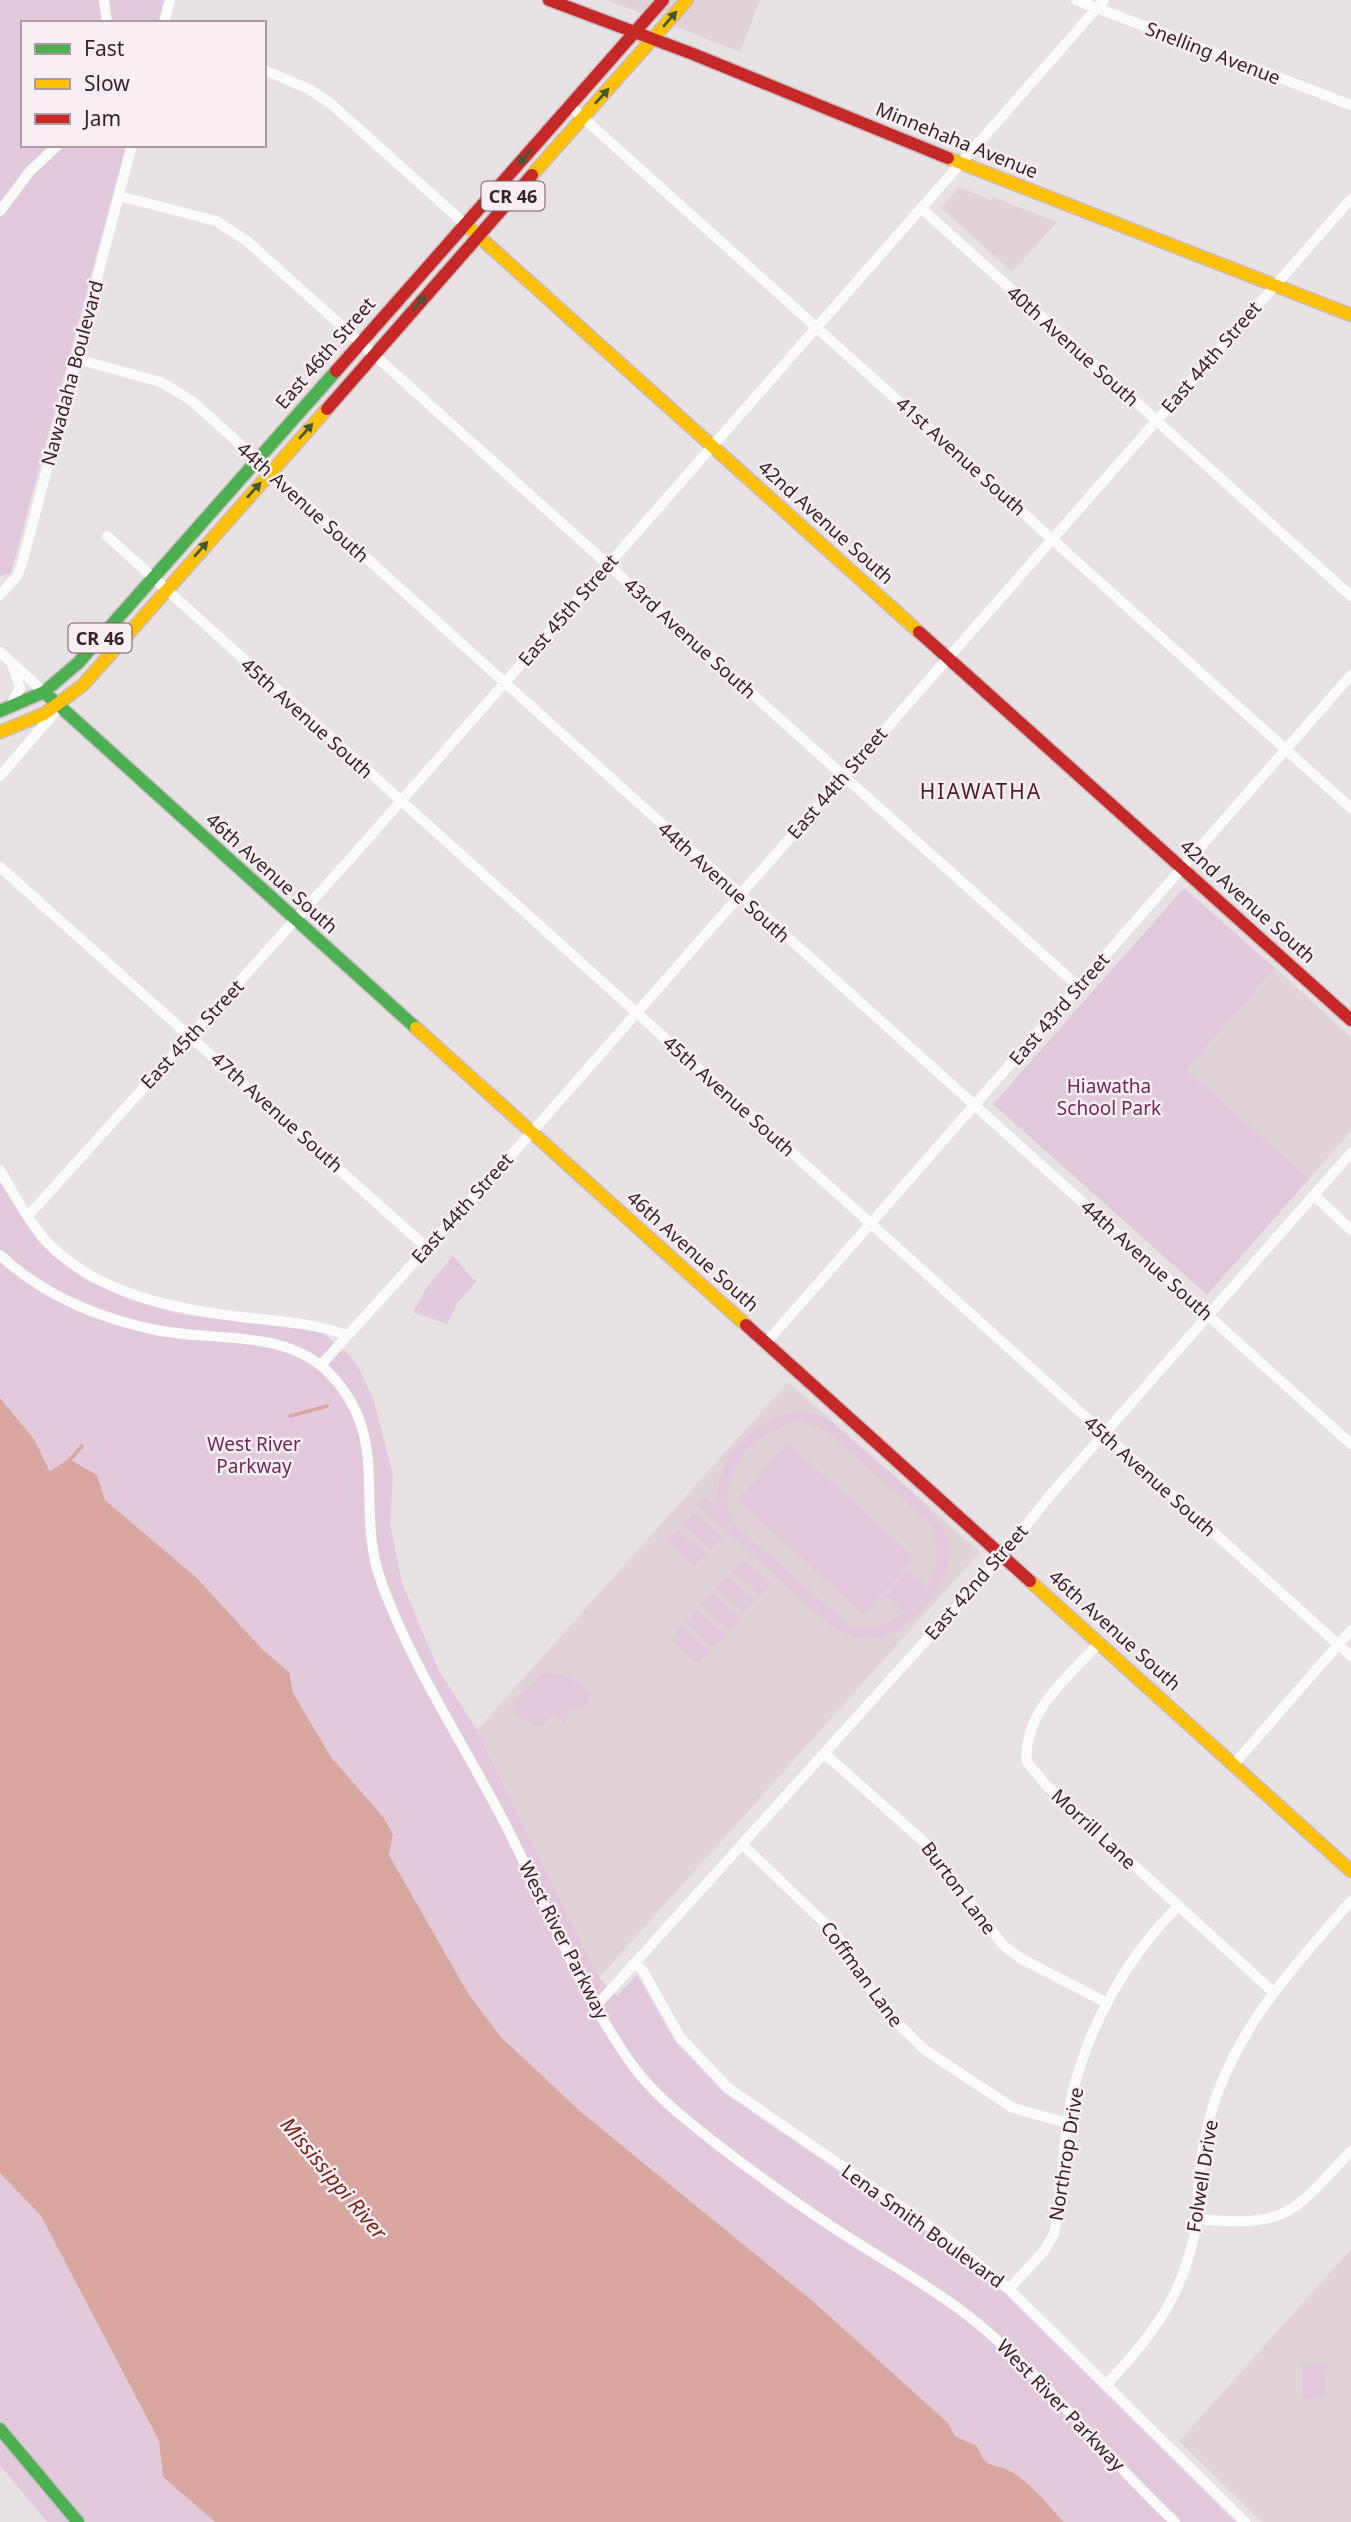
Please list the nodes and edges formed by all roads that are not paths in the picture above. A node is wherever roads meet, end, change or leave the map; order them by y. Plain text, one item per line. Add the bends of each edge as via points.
1 (104, 0) edge
2 (170, 0) edge
3 (549, 0) edge
4 (663, 0) edge
5 (687, 0) edge
6 (1076, 0) edge
7 (1104, 0) edge
8 (1096, 8) junction
9 (107, 21) edge
10 (165, 21) edge
11 (635, 32) junction
12 (653, 39) junction
13 (266, 71) edge
14 (1351, 105) edge
15 (570, 106) junction
16 (583, 118) junction
17 (56, 147) edge
18 (131, 147) edge
19 (961, 163) junction
20 (119, 196) junction
21 (1351, 199) edge
22 (921, 208) junction
23 (0, 211) edge
24 (466, 224) junction
25 (478, 236) junction
26 (1275, 285) junction
27 (1351, 315) edge
28 (817, 327) junction
29 (361, 342) junction
30 (373, 354) junction
31 (76, 359) junction
32 (1156, 420) junction
33 (712, 446) junction
34 (256, 460) junction
35 (270, 473) junction
36 (107, 536) dead end
37 (1052, 538) junction
38 (609, 564) junction
39 (152, 579) junction
40 (165, 591) junction
41 (0, 595) edge
42 (1351, 596) edge
43 (0, 652) edge
44 (947, 657) junction
45 (10, 661) junction
46 (1351, 676) edge
47 (504, 683) junction
48 (44, 692) junction
49 (60, 706) junction
50 (4, 710) edge
51 (0, 732) edge
52 (1286, 750) junction
53 (0, 776) edge
54 (842, 776) junction
55 (400, 802) junction
56 (1351, 808) edge
57 (0, 867) edge
58 (1182, 868) junction
59 (738, 895) junction
60 (295, 920) junction
61 (1079, 987) junction
62 (636, 1012) junction
63 (1351, 1020) edge
64 (191, 1035) junction
65 (974, 1106) junction
66 (532, 1132) junction
67 (1351, 1153) edge
68 (0, 1170) edge
69 (1314, 1195) junction
70 (28, 1216) junction
71 (870, 1224) junction
72 (1351, 1230) edge
73 (426, 1247) junction
74 (0, 1255) edge
75 (1209, 1315) junction
76 (347, 1335) junction
77 (766, 1343) junction
78 (321, 1365) junction
79 (1104, 1434) junction
80 (1351, 1444) edge
81 (1003, 1554) junction
82 (1351, 1630) edge
83 (1099, 1643) junction
84 (1338, 1645) junction
85 (1351, 1656) edge
86 (824, 1753) junction
87 (1235, 1763) junction
88 (742, 1844) junction
89 (1351, 1871) edge
90 (1351, 1901) edge
91 (1178, 1906) junction
92 (634, 1963) junction
93 (1272, 1991) junction
94 (1107, 2003) junction
95 (596, 2006) junction
96 (1068, 2123) junction
97 (1351, 2151) edge
98 (1197, 2219) junction
99 (1009, 2289) junction
100 (1106, 2385) junction
101 (0, 2429) edge
102 (78, 2522) edge
103 (1175, 2522) edge
104 (1245, 2522) edge

1 - 9 street
2 - 10 street
3 - 11 street, Minnehaha Avenue
4 - 11 street, East 46th Street / CR 46
12 -> 5 street, East 46th Street / CR 46
6 - 8 street, Snelling Avenue
7 - 8 street, East 45th Street
8 - 14 street, Snelling Avenue
8 - 19 street, East 45th Street
11 - 12 street, Minnehaha Avenue
11 - 15 street, East 46th Street / CR 46
16 -> 12 street, East 46th Street / CR 46
12 - 19 street, Minnehaha Avenue
13 - 24 street, 42nd Avenue South via 330,103
15 - 16 street, 41st Avenue South
15 -> 24 street, East 46th Street / CR 46
16 - 25 street, East 46th Street / CR 46
16 - 28 street, 41st Avenue South
17 - 23 street via 30,171
18 - 20 street, Nawadaha Boulevard
19 - 22 street, East 45th Street
19 - 26 street, Minnehaha Avenue
20 - 29 street, 43rd Avenue South via 216,221 230,229
20 - 31 street, Nawadaha Boulevard
21 - 26 street, East 44th Street
22 - 28 street, East 45th Street
22 - 32 street, 40th Avenue South
24 - 25 street, 42nd Avenue South
24 - 29 street, East 46th Street / CR 46
30 -> 25 street, East 46th Street / CR 46
25 - 33 street, 42nd Avenue South
26 - 27 street, Minnehaha Avenue
26 - 32 street, East 44th Street
28 - 33 street, East 45th Street
28 - 37 street, 41st Avenue South
29 - 30 street, 43rd Avenue South
29 - 34 street, East 46th Street / CR 46
35 -> 30 street, East 46th Street / CR 46
30 - 38 street, 43rd Avenue South
31 - 34 street, 44th Avenue South via 177,390
31 - 41 street, Nawadaha Boulevard via 22,564
32 - 37 street, East 44th Street
32 - 42 street, 40th Avenue South
33 - 38 street, East 45th Street
33 - 44 street, 42nd Avenue South
34 - 35 street, 44th Avenue South
34 - 39 street, East 46th Street / CR 46
40 -> 35 street, East 46th Street / CR 46
35 - 47 street, 44th Avenue South
36 - 39 street, 45th Avenue South
37 - 44 street, East 44th Street
37 - 52 street, 41st Avenue South
38 - 47 street, East 45th Street
38 - 54 street, 43rd Avenue South
39 - 40 street, 45th Avenue South
39 - 48 street, East 46th Street / CR 46 via 67,674
40 - 49 street, East 46th Street / CR 46
40 - 55 street, 45th Avenue South
43 - 45 street, 46th Avenue South
44 - 54 street, East 44th Street
44 - 58 street, 42nd Avenue South
45 - 48 street, 46th Avenue South
45 - 50 street via 20,688
46 - 52 street, East 43rd Street
47 - 55 street, East 45th Street
47 - 59 street, 44th Avenue South
48 - 49 street, 46th Avenue South
48 - 50 street, East 46th Street / CR 46
49 - 51 street, East 46th Street / CR 46
49 - 53 street, East 46th Street
49 - 60 street, 46th Avenue South
52 - 56 street, 41st Avenue South
52 - 58 street, East 43rd Street
54 - 59 street, East 44th Street
54 - 61 street, 43rd Avenue South
55 - 60 street, East 45th Street
55 - 62 street, 45th Avenue South
57 - 64 street, 47th Avenue South
58 - 61 street, East 43rd Street
58 - 63 street, 42nd Avenue South
59 - 62 street, East 44th Street
59 - 65 street, 44th Avenue South
60 - 64 street, East 45th Street
60 - 66 street, 46th Avenue South
61 - 65 street, East 43rd Street
62 - 66 street, East 44th Street
62 - 71 street, 45th Avenue South
64 - 70 street, East 45th Street
64 - 73 street, 47th Avenue South
65 - 71 street, East 43rd Street
65 - 75 street, 44th Avenue South
66 - 73 street, East 44th Street
66 - 77 street, 46th Avenue South
67 - 69 street, East 42nd Street
68 - 70 street
69 - 72 street
69 - 75 street, East 42nd Street
70 - 76 street via 67,1260 136,1295 171,1306
71 - 77 street, East 43rd Street
71 - 79 street, 45th Avenue South
73 - 76 street, East 44th Street
74 - 78 street, West River Parkway via 59,1298 115,1320 195,1336 280,1344
75 - 79 street, East 42nd Street
75 - 80 street, 44th Avenue South
76 - 78 street, East 44th Street
77 - 81 street, 46th Avenue South
78 - 95 street, West River Parkway via 347,1394 364,1430 371,1544 382,1585 417,1667 501,1816
79 - 81 street, East 42nd Street
79 - 84 street, 45th Avenue South
81 - 83 street, 46th Avenue South
81 - 86 street, East 42nd Street
82 - 84 street
83 - 87 street, 46th Avenue South
83 - 91 street, Morrill Lane via 1033,1717 1027,1762 1045,1785
84 - 85 street, 45th Avenue South
84 - 87 street
86 - 88 street, East 42nd Street
86 - 94 street, Burton Lane via 924,1842 1003,1945
87 - 89 street, 46th Avenue South
88 - 92 street, East 42nd Street
88 - 96 street, Coffman Lane via 836,1934 884,2010 925,2050 1013,2108
90 - 93 street, Folwell Drive
91 - 93 street, Morrill Lane
91 - 94 street, Northrop Drive via 1153,1933
92 - 95 street, East 42nd Street
92 - 99 street, Lena Smith Boulevard via 680,2037 728,2088 941,2234
93 - 98 street, Folwell Drive via 1240,2045 1213,2107
94 - 96 street, Northrop Drive via 1073,2090
95 - 103 street, West River Parkway via 653,2090 792,2200 939,2294 995,2337
96 - 99 street, Northrop Drive via 1054,2234
97 - 98 street via 1308,2197 1278,2217 1244,2223
98 - 100 street, Folwell Drive via 1181,2283 1168,2309 1151,2337
99 - 100 street, Lena Smith Boulevard
100 - 104 street, Lena Smith Boulevard
101 - 102 street

